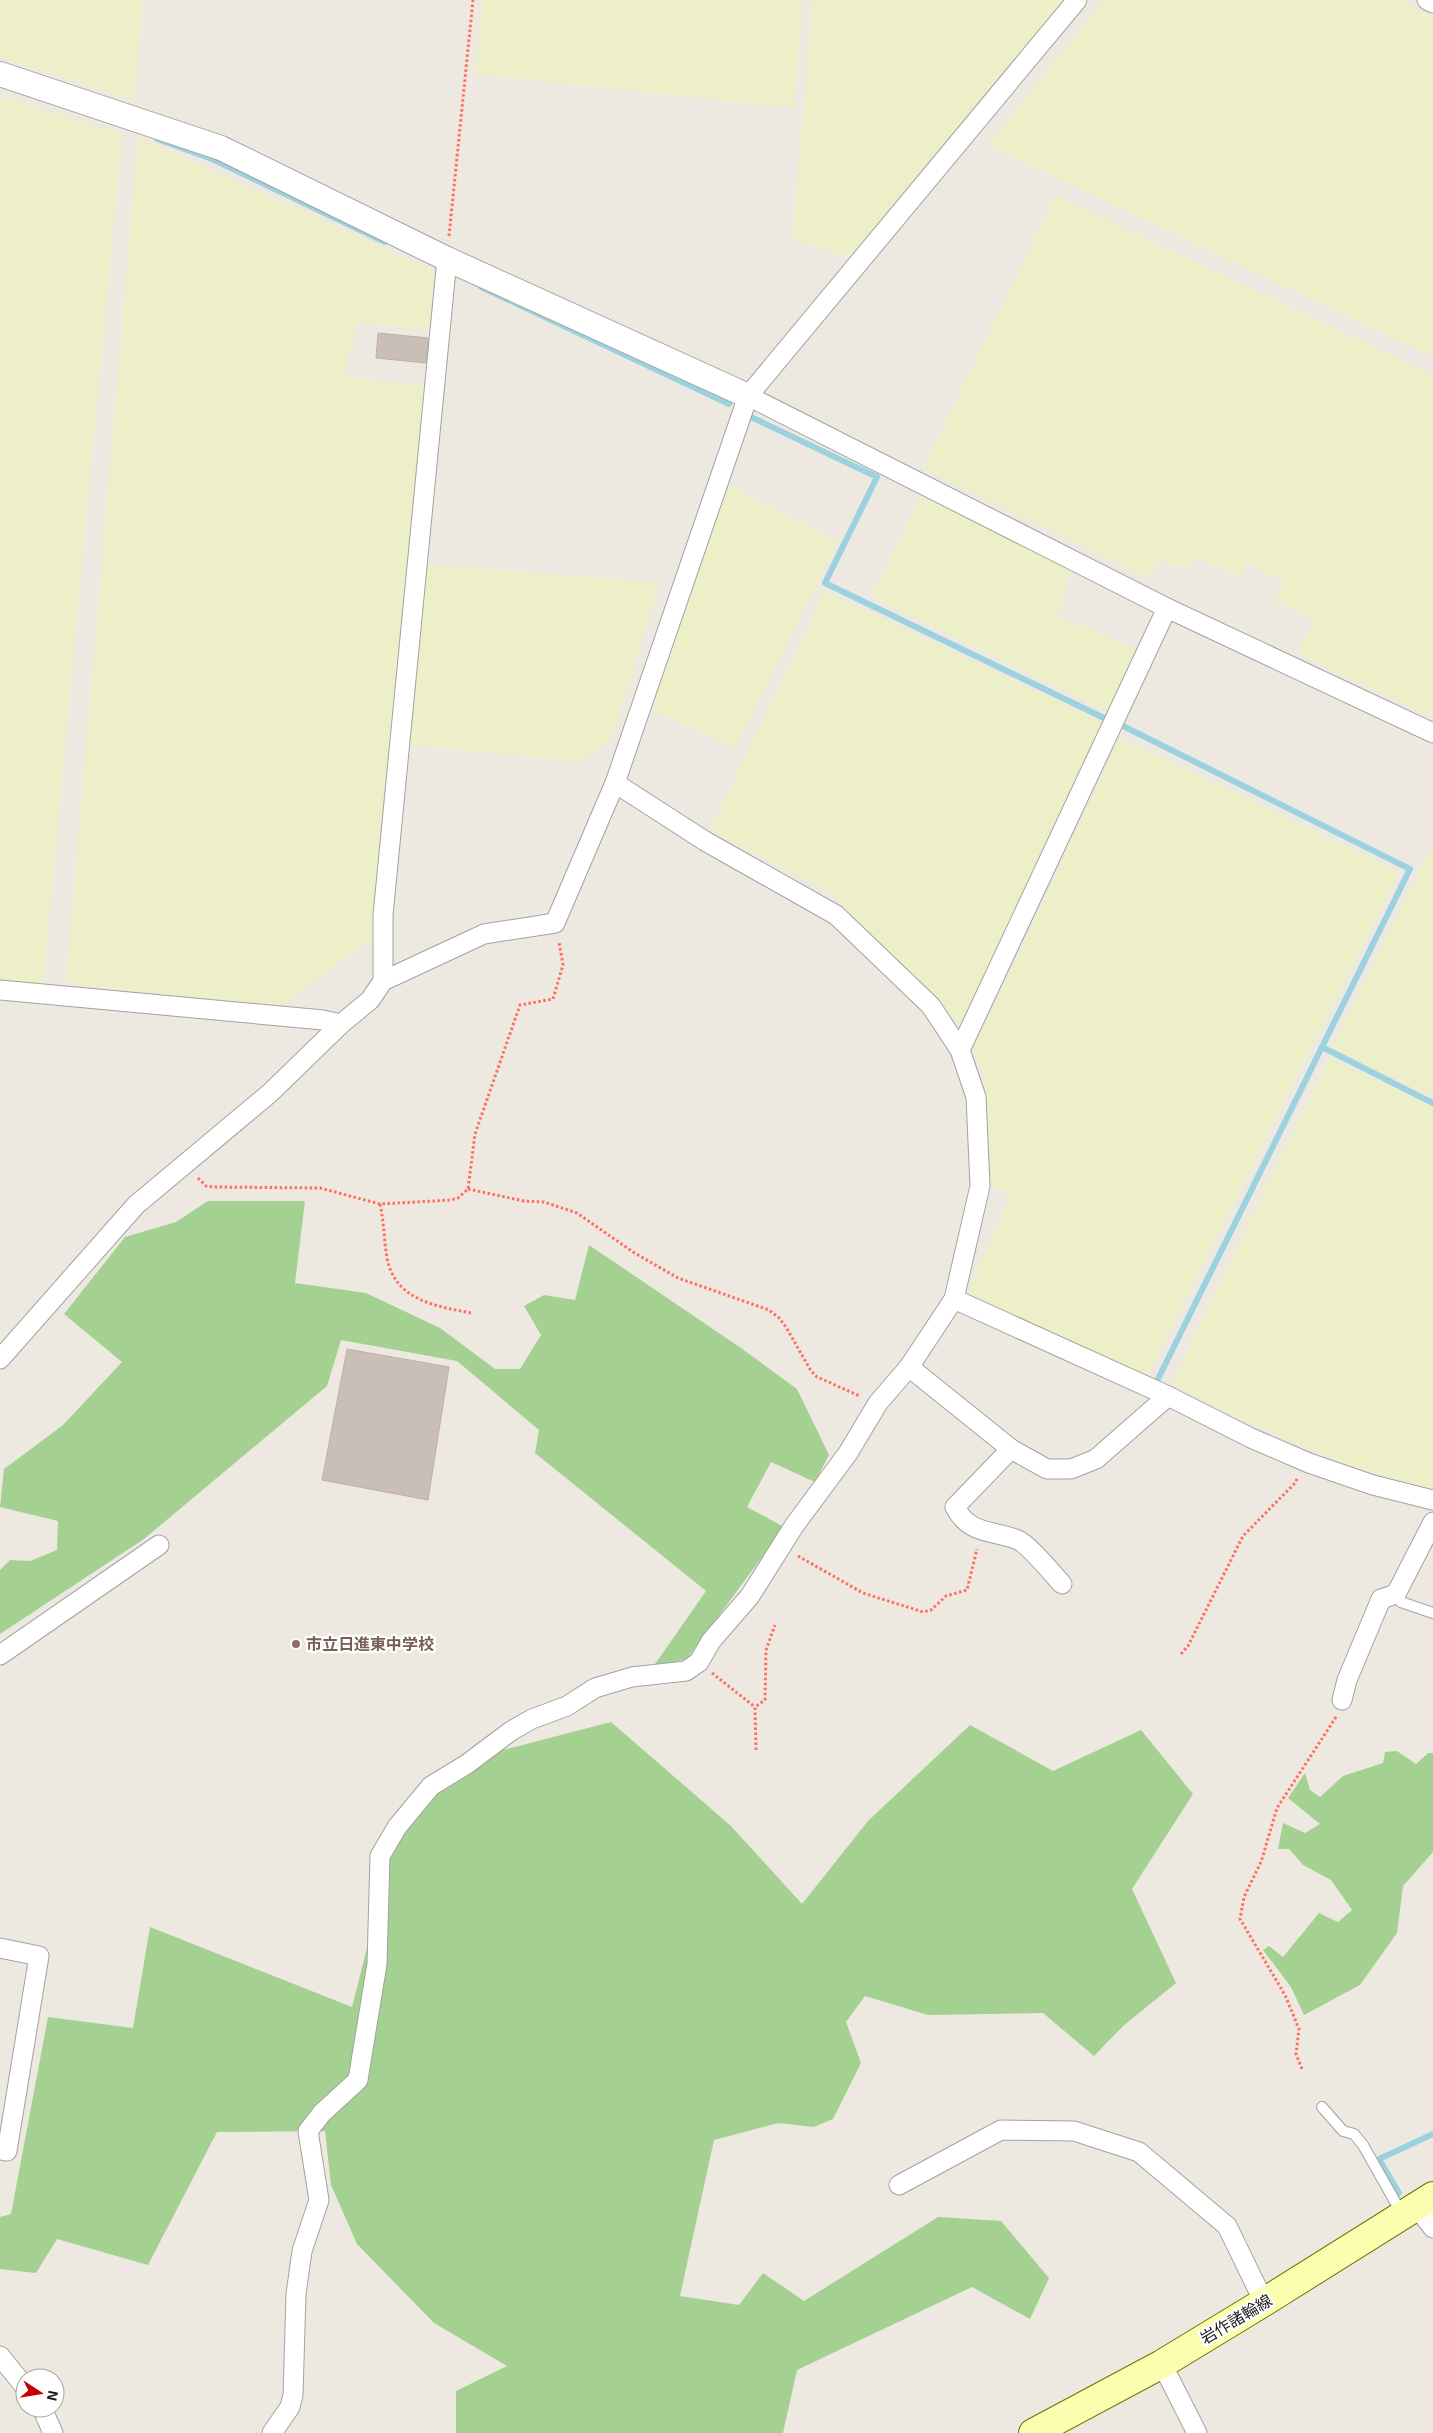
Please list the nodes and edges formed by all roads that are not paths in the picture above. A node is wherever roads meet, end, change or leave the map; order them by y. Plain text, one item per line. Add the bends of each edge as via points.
1 (1077, 0) edge
2 (1427, 0) edge
3 (1433, 3) edge
4 (0, 74) edge
5 (447, 260) junction
6 (748, 396) junction
7 (1167, 608) junction
8 (1433, 733) edge
9 (615, 783) junction
10 (383, 981) junction
11 (0, 990) edge
12 (341, 1024) junction
13 (960, 1050) junction
14 (954, 1299) junction
15 (0, 1360) edge
16 (909, 1367) junction
17 (1168, 1396) junction
18 (1012, 1450) junction
19 (1433, 1500) edge
20 (1433, 1522) edge
21 (159, 1545) dead end
22 (1062, 1584) dead end
23 (1396, 1594) junction
24 (1433, 1613) edge
25 (0, 1655) edge
26 (1342, 1700) road end
27 (0, 1948) edge
28 (1322, 2107) dead end
29 (0, 2150) edge
30 (899, 2184) dead end
31 (1417, 2205) edge
32 (1433, 2228) edge
33 (1264, 2302) junction
34 (0, 2356) edge
35 (1162, 2364) junction
36 (15, 2375) edge
37 (46, 2418) edge
38 (53, 2433) edge
39 (272, 2433) edge
40 (1033, 2433) edge
41 (1196, 2433) edge

1 - 6 street
2 - 3 street
4 - 5 street via 221,148
5 - 6 street
5 - 10 street via 383,915
6 - 7 street
6 - 9 street
7 - 8 street
7 - 13 street
9 - 10 street via 555,923 484,934
9 - 13 street via 704,841 836,915 931,1006
10 - 12 street via 370,1000
11 - 12 street
12 - 15 street via 270,1092 136,1205
13 - 14 street via 976,1097 980,1186
14 - 16 street
14 - 17 street
16 - 18 street
16 - 39 street via 878,1403 848,1453 780,1547 750,1596 711,1641 699,1662 686,1671 632,1677 595,1688 567,1706 511,1731 431,1786 397,1827 380,1856 376,1964 358,2080 322,2113 308,2131 319,2200 302,2251 296,2294 293,2394 290,2407
17 - 18 street via 1096,1459 1071,1470 1047,1469
17 - 19 street via 1305,1461 1374,1485
18 - 22 street via 955,1507 961,1519 983,1531 1019,1540
20 - 23 street
21 - 25 street
23 - 24 lane via 1401,1602
23 - 26 street via 1381,1599 1347,1680
27 - 29 street via 39,1956 7,2151
28 - 31 lane via 1343,2131 1354,2134
30 - 33 street via 1001,2130 1074,2131 1139,2152 1227,2226
31 - 32 street
31 - 33 main road, 岩作諸輪線
33 - 35 main road, 岩作諸輪線
34 - 36 street
35 - 40 main road, 岩作諸輪線
35 - 41 street
37 - 38 street

